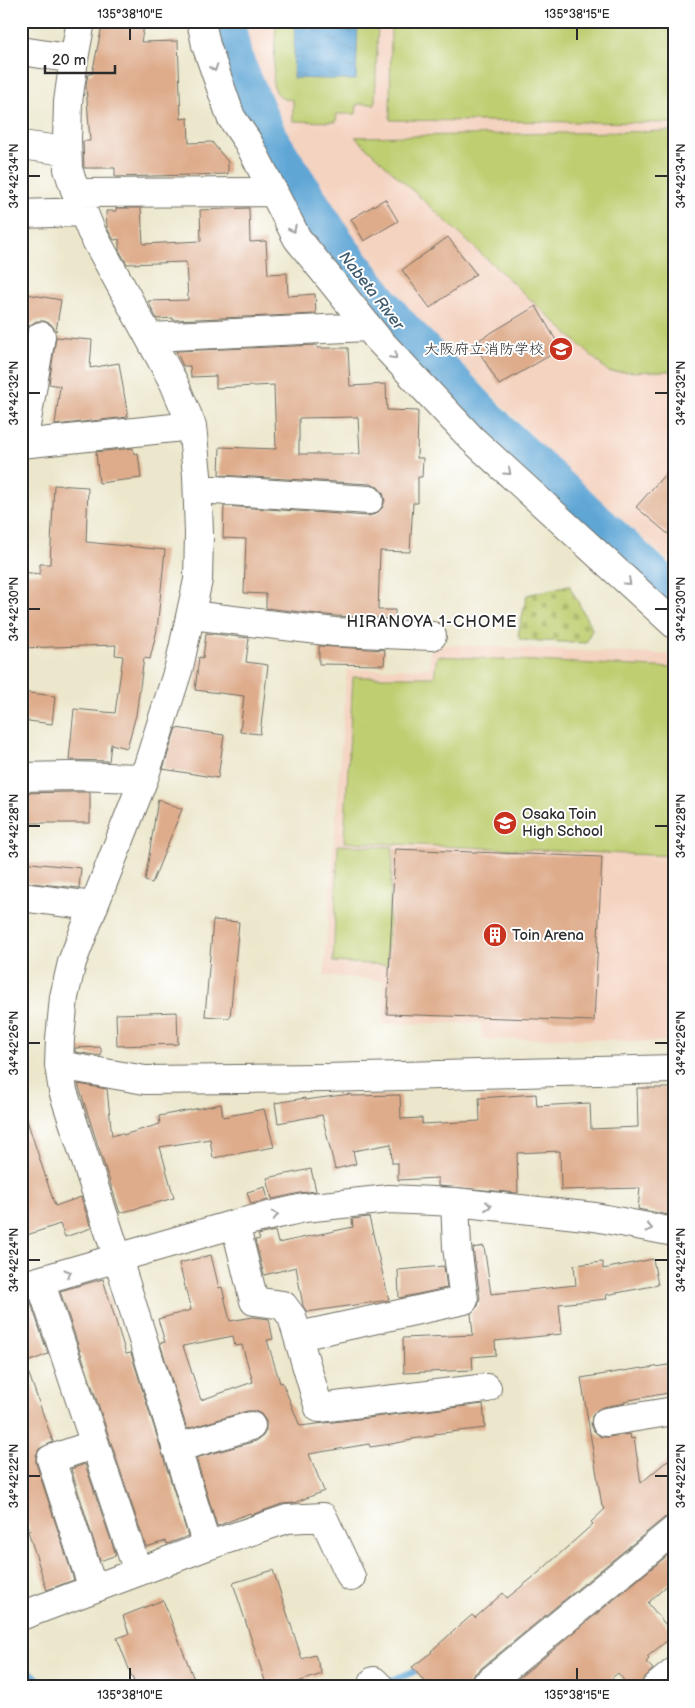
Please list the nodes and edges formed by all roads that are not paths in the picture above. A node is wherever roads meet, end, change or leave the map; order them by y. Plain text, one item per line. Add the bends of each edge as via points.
1 (81, 21) edge
2 (201, 21) edge
3 (21, 51) edge
4 (74, 59) junction
5 (21, 145) edge
6 (68, 151) junction
7 (274, 192) junction
8 (79, 203) junction
9 (21, 214) edge
10 (368, 327) junction
11 (41, 336) dead end
12 (150, 337) junction
13 (192, 426) junction
14 (22, 444) edge
15 (198, 489) junction
16 (369, 500) dead end
17 (191, 615) junction
18 (674, 624) edge
19 (432, 636) dead end
20 (21, 777) edge
21 (144, 778) junction
22 (21, 897) edge
23 (93, 906) junction
24 (59, 1065) junction
25 (674, 1069) edge
26 (455, 1202) junction
27 (235, 1224) junction
28 (674, 1232) edge
29 (118, 1259) junction
30 (28, 1278) edge
31 (299, 1336) junction
32 (487, 1388) dead end
33 (674, 1411) edge
34 (606, 1422) dead end
35 (251, 1426) dead end
36 (95, 1444) junction
37 (176, 1448) junction
38 (674, 1530) edge
39 (207, 1546) junction
40 (138, 1572) junction
41 (351, 1577) dead end
42 (93, 1589) junction
43 (21, 1616) edge
44 (674, 1672) edge
45 (483, 1687) edge
46 (656, 1687) edge

1 - 4 street
2 -> 7 street via 206,45 232,117
3 - 4 street
4 - 6 street via 68,102
5 - 6 street
6 - 8 street via 68,170
7 - 8 street
7 -> 10 street via 297,238
8 - 9 street
8 - 12 street via 91,232
10 - 12 street
10 -> 18 street via 472,439
11 - 14 street
12 - 13 street
13 - 14 street
13 - 15 street
15 - 16 street
15 - 17 street via 198,580
17 - 19 street via 334,632
17 - 21 street via 179,667
20 - 21 street
21 - 23 street
22 - 23 street
23 - 24 street via 72,962 64,997
24 - 25 street via 145,1080
24 - 29 street via 63,1091
27 -> 26 street via 304,1208 389,1199
26 -> 28 street via 596,1217
26 - 31 street via 464,1300
27 - 29 street
27 - 31 street via 254,1301 283,1306 292,1317
30 -> 29 street
29 - 37 street
30 - 36 street
31 - 32 street via 319,1408
33 - 34 street
35 - 37 street
36 - 40 street
36 - 42 street via 51,1459
37 - 39 street
38 - 45 street
39 - 40 street
39 - 41 street via 286,1519 323,1516
40 - 42 street
42 - 43 street
44 - 46 street

